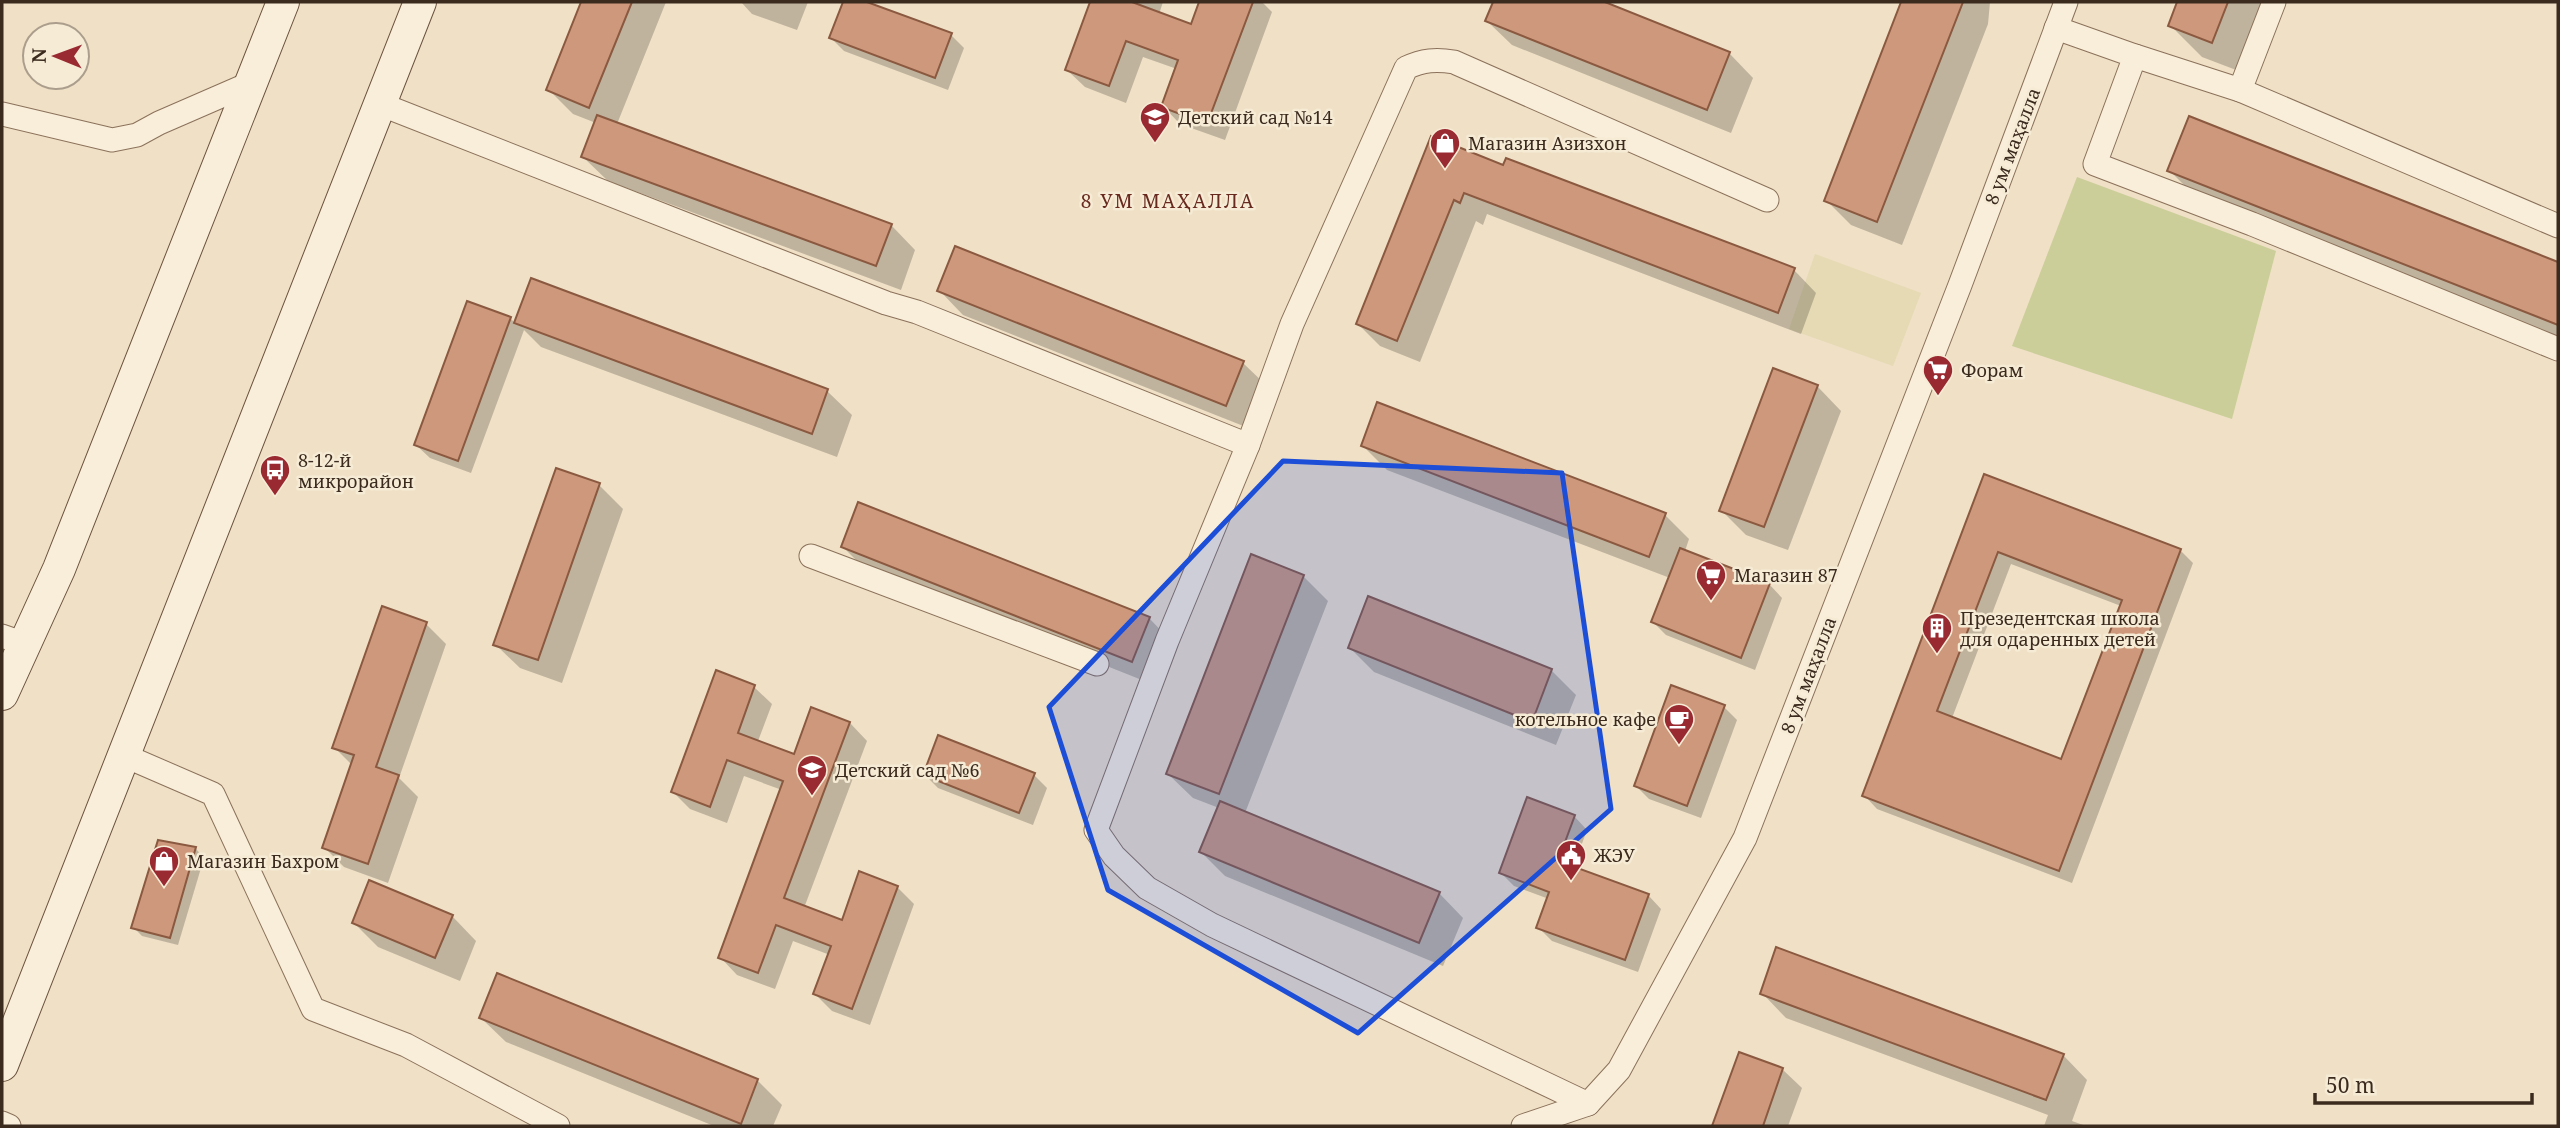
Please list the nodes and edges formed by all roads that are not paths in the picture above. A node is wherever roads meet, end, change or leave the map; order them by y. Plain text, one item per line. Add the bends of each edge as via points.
1 (283, 2) edge
2 (420, 2) edge
3 (2066, 2) edge
4 (2274, 2) edge
5 (2056, 28) junction
6 (2135, 56) junction
7 (251, 83) junction
8 (2240, 90) junction
9 (380, 104) junction
10 (2, 114) edge
11 (1767, 200) dead end
12 (2558, 226) edge
13 (2558, 349) edge
14 (1248, 445) junction
15 (811, 556) dead end
16 (13, 640) edge
17 (1097, 664) dead end
18 (2, 694) edge
19 (123, 755) junction
20 (2, 1065) edge
21 (1577, 1113) edge
22 (2, 1123) edge
23 (9, 1126) edge
24 (558, 1126) edge
25 (1523, 1126) edge

1 - 7 street
2 - 9 street
3 - 5 street, 8 ум маҳалла
4 - 8 street
5 - 6 street
5 - 21 street, 8 ум маҳалла via 1745,838 1619,1070
6 - 8 street
6 - 13 street via 2095,164
7 - 10 street via 137,135 112,140
7 - 16 street via 59,569
8 - 12 street
9 - 14 street
9 - 19 street
11 - 14 street via 1454,62 1419,61 1406,68 1389,106 1293,324
14 - 21 street via 1148,685 1096,830 1114,856 1147,888
15 - 17 street
16 - 18 street
19 - 20 street
19 - 24 street via 213,794 313,1009 406,1045
21 - 25 street
22 - 23 street

